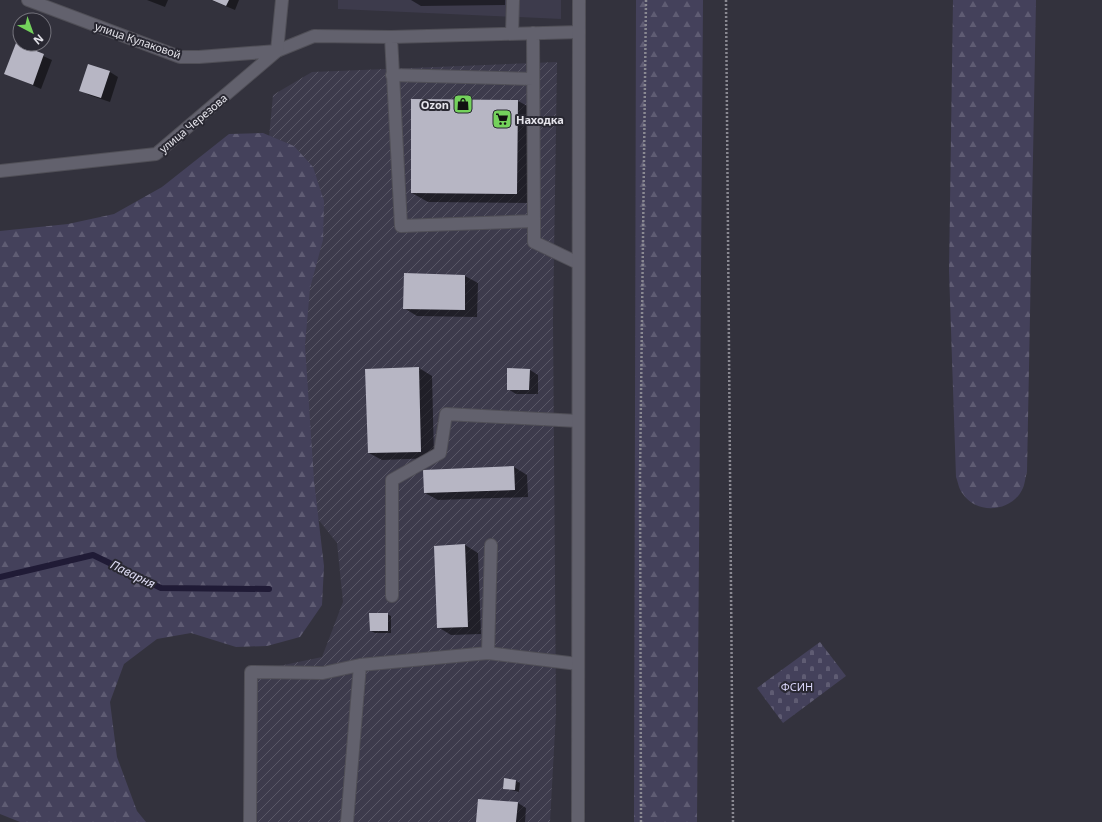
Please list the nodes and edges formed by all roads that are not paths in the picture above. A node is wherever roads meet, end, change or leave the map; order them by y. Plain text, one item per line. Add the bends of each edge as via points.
1 (28, 0) edge
2 (282, 0) edge
3 (513, 0) edge
4 (579, 0) edge
5 (579, 32) junction
6 (533, 33) junction
7 (512, 34) junction
8 (391, 37) junction
9 (277, 51) junction
10 (392, 75) junction
11 (533, 79) junction
12 (0, 172) edge
13 (534, 221) junction
14 (578, 263) junction
15 (578, 421) junction
16 (491, 545) dead end
17 (392, 596) dead end
18 (488, 653) junction
19 (578, 664) junction
20 (360, 665) junction
21 (250, 822) edge
22 (347, 822) edge
23 (578, 822) edge

1 - 9 street, улица Кулаковой via 180,57
2 - 9 street
3 - 7 street
4 - 5 street
5 - 6 street
5 - 14 street
6 - 7 street
6 - 11 street
7 - 8 street
8 - 9 street via 314,36
8 - 10 street
9 - 12 street, улица Черезова via 156,154
10 - 11 street
10 - 13 street via 401,226
11 - 13 street
13 - 14 street via 534,242
14 - 15 street
15 - 17 street via 446,414 440,453 392,480
15 - 19 street
16 - 18 street
18 - 19 street
18 - 20 street
19 - 23 street
20 - 21 street via 323,673 251,672
20 - 22 street

